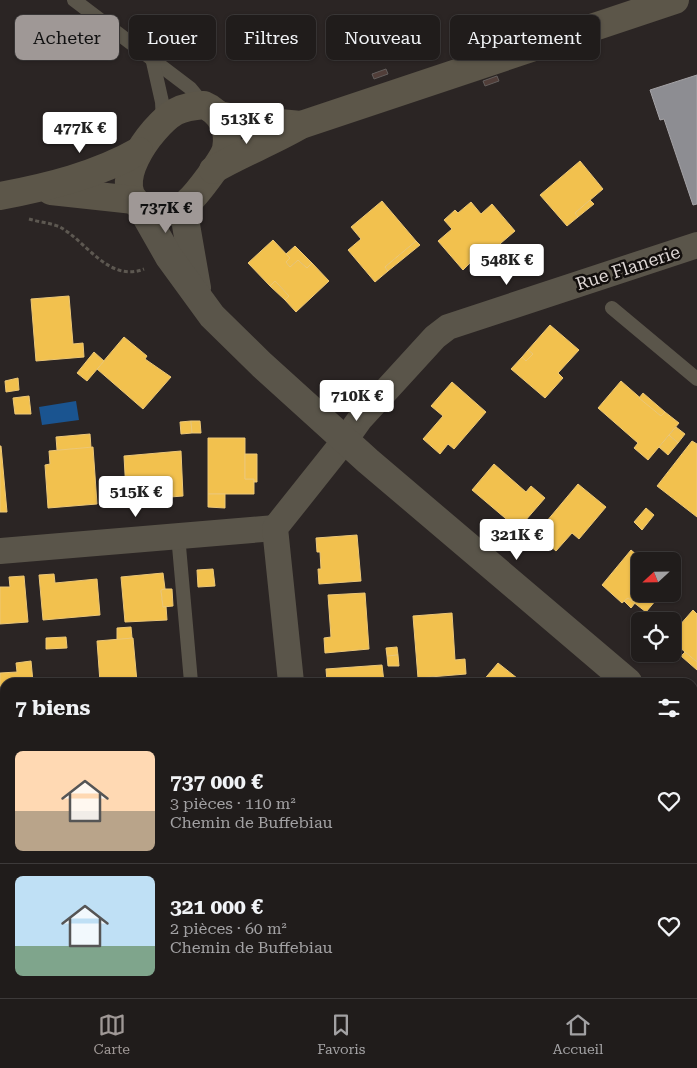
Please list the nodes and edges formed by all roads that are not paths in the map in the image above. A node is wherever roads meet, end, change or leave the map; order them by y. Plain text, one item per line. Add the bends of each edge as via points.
1 (74, 0) edge
2 (675, 0) edge
3 (152, 62) junction
4 (212, 110) junction
5 (163, 122) junction
6 (301, 125) junction
7 (139, 151) junction
8 (213, 170) junction
9 (35, 190) junction
10 (0, 196) edge
11 (188, 201) junction
12 (137, 203) junction
13 (697, 245) edge
14 (199, 297) junction
15 (612, 308) dead end
16 (697, 380) edge
17 (345, 440) junction
18 (275, 528) junction
19 (178, 535) junction
20 (0, 551) edge
21 (191, 678) edge
22 (291, 678) edge
23 (623, 678) edge

1 - 3 lane
2 - 6 main road
3 - 4 lane via 190,88
3 - 5 lane via 162,102
4 - 5 main road via 182,109
4 - 6 main road
4 - 8 main road via 224,126 226,150
5 - 7 main road
6 - 8 main road
7 - 9 main road via 112,166
7 - 12 main road via 128,177
8 - 11 main road
9 - 10 main road
9 - 12 main road
11 - 12 main road via 163,213
11 - 14 street via 186,225
12 - 14 street via 169,257
13 - 17 street, Rue Flanerie via 448,327 360,419
14 - 17 street via 218,322
15 - 16 lane
17 - 18 street, Rue Flanerie
17 - 23 street
18 - 19 street
18 - 22 street
19 - 20 street
19 - 21 lane

